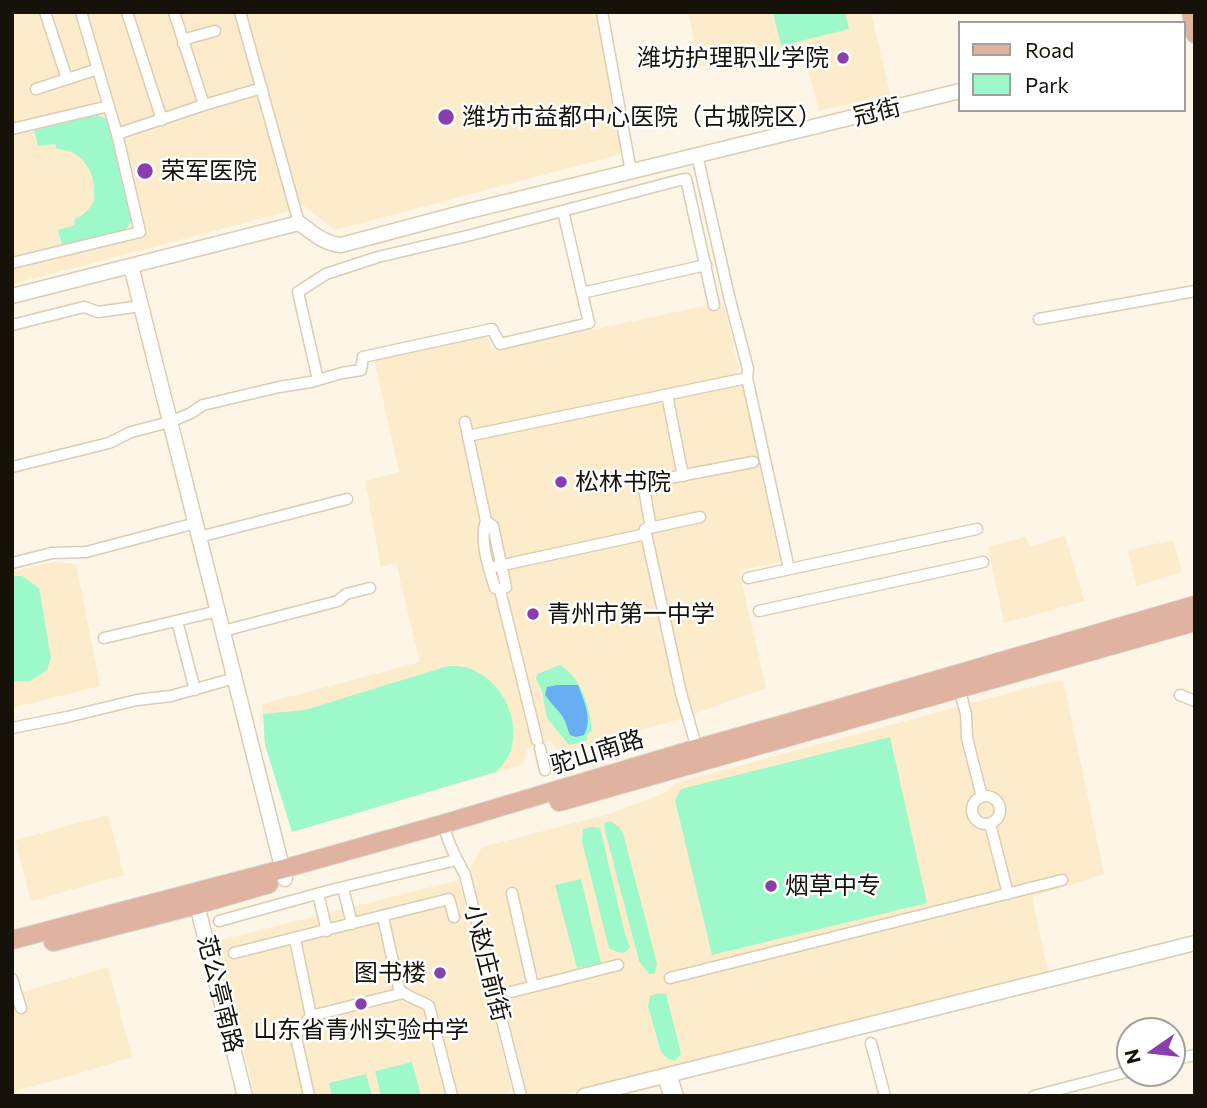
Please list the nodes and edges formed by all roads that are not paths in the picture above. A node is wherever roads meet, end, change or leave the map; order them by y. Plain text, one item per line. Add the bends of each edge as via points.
1 (45, 12) edge
2 (81, 12) edge
3 (127, 12) edge
4 (174, 12) edge
5 (240, 12) edge
6 (602, 12) edge
7 (1191, 12) edge
8 (215, 31) dead end
9 (1195, 33) edge
10 (183, 43) junction
11 (98, 69) junction
12 (67, 79) junction
13 (262, 88) junction
14 (36, 89) dead end
15 (958, 91) edge
16 (204, 105) junction
17 (109, 106) junction
18 (162, 120) junction
19 (12, 130) edge
20 (117, 134) junction
21 (697, 155) junction
22 (631, 172) junction
23 (563, 211) junction
24 (299, 223) junction
25 (12, 263) edge
26 (706, 265) junction
27 (131, 266) junction
28 (1195, 291) edge
29 (582, 293) junction
30 (12, 296) edge
31 (715, 305) dead end
32 (141, 306) junction
33 (1039, 319) dead end
34 (12, 325) edge
35 (747, 378) junction
36 (318, 380) junction
37 (667, 395) junction
38 (170, 422) junction
39 (465, 422) dead end
40 (468, 436) junction
41 (752, 462) dead end
42 (12, 467) edge
43 (684, 476) junction
44 (347, 499) dead end
45 (700, 517) dead end
46 (486, 521) junction
47 (977, 529) dead end
48 (197, 530) junction
49 (649, 531) junction
50 (983, 562) dead end
51 (12, 563) edge
52 (503, 565) junction
53 (489, 568) junction
54 (789, 569) junction
55 (748, 578) dead end
56 (370, 588) dead end
57 (500, 590) junction
58 (1195, 605) edge
59 (218, 611) junction
60 (759, 611) dead end
61 (177, 621) junction
62 (1195, 622) edge
63 (223, 631) junction
64 (104, 638) dead end
65 (235, 678) junction
66 (959, 688) junction
67 (195, 690) junction
68 (1180, 695) dead end
69 (1195, 701) edge
70 (12, 728) edge
71 (697, 749) junction
72 (545, 770) dead end
73 (982, 797) junction
74 (990, 824) junction
75 (446, 833) junction
76 (452, 861) dead end
77 (284, 874) junction
78 (328, 878) dead end
79 (1062, 880) dead end
80 (337, 889) junction
81 (512, 893) dead end
82 (318, 894) junction
83 (1008, 894) junction
84 (195, 899) junction
85 (383, 916) junction
86 (454, 917) dead end
87 (219, 921) dead end
88 (352, 924) junction
89 (327, 931) junction
90 (295, 939) junction
91 (12, 940) edge
92 (1195, 943) edge
93 (12, 952) edge
94 (234, 953) dead end
95 (618, 965) dead end
96 (670, 978) dead end
97 (12, 979) edge
98 (533, 986) junction
99 (511, 992) dead end
100 (403, 993) junction
101 (21, 1008) dead end
102 (311, 1016) junction
103 (871, 1043) dead end
104 (667, 1075) junction
105 (1116, 1075) edge
106 (245, 1096) edge
107 (309, 1096) edge
108 (452, 1096) edge
109 (521, 1096) edge
110 (584, 1096) edge
111 (669, 1096) edge
112 (678, 1096) edge
113 (885, 1096) edge
114 (1034, 1096) edge

1 - 12 street
2 - 11 street
3 - 18 street
4 - 10 street
5 - 13 street
6 - 22 street
7 - 9 main road
8 - 10 street
10 - 16 street
11 - 12 street
11 - 17 street
12 - 14 street
13 - 16 street
13 - 24 street
15 - 21 street, 冠街
16 - 18 street
17 - 19 street
17 - 20 street
18 - 20 street
20 - 25 street via 140,232
21 - 22 street, 冠街
21 - 35 street
22 - 24 street, 冠街 via 341,244 320,238
23 - 26 street via 686,179
23 - 29 street
23 - 36 street via 367,261 326,274 298,292
24 - 27 street
26 - 29 street
26 - 31 street
27 - 30 street
27 - 32 street
28 - 33 street
29 - 36 street via 589,323 500,344 492,329 363,358 361,370
32 - 34 street via 98,312 84,307
32 - 38 street
35 - 37 street
35 - 54 street
36 - 38 street via 202,405
37 - 40 street
37 - 43 street
38 - 42 street
38 - 48 street
39 - 40 street
40 - 46 street
41 - 43 street
43 - 49 street via 643,483
44 - 48 street
45 - 49 street
46 - 52 street via 493,526
46 - 53 street via 483,531
47 - 54 street
48 - 51 street
48 - 59 street
49 - 52 street
49 - 71 street via 681,693
50 - 60 street
52 - 53 street
52 - 57 street via 506,587
53 - 57 street via 495,588
54 - 55 street
56 - 63 street
57 - 72 street
58 - 71 main road, 驼山南路
59 - 61 street
59 - 63 street
61 - 64 street
61 - 67 street
62 - 66 main road, 驼山南路
63 - 65 street
65 - 67 street
65 - 77 street
66 - 73 street
66 - 75 main road, 驼山南路
67 - 70 street
68 - 69 street
71 - 77 main road, 驼山南路
73 - 74 street via 991,797 998,804 998,817
73 - 74 street via 972,806 973,815 978,822
74 - 83 street
75 - 77 main road, 驼山南路
75 - 109 street, 小赵庄前街 via 464,875
76 - 80 street
77 - 84 main road, 驼山南路
78 - 80 street
79 - 83 street
80 - 82 street
80 - 88 street
81 - 98 street
82 - 87 street
82 - 89 street
83 - 96 street
84 - 91 main road, 驼山南路
84 - 93 main road, 驼山南路
84 - 106 street, 范公亭南路
85 - 86 street via 449,899
85 - 88 street
85 - 100 street
88 - 89 street
89 - 90 street
90 - 94 street
90 - 102 street
92 - 104 street
95 - 98 street
97 - 101 street
98 - 99 street
100 - 102 street
100 - 108 street via 429,1006
102 - 107 street via 296,1037
103 - 113 street
104 - 110 street
104 - 111 street
104 - 112 street
105 - 114 street

